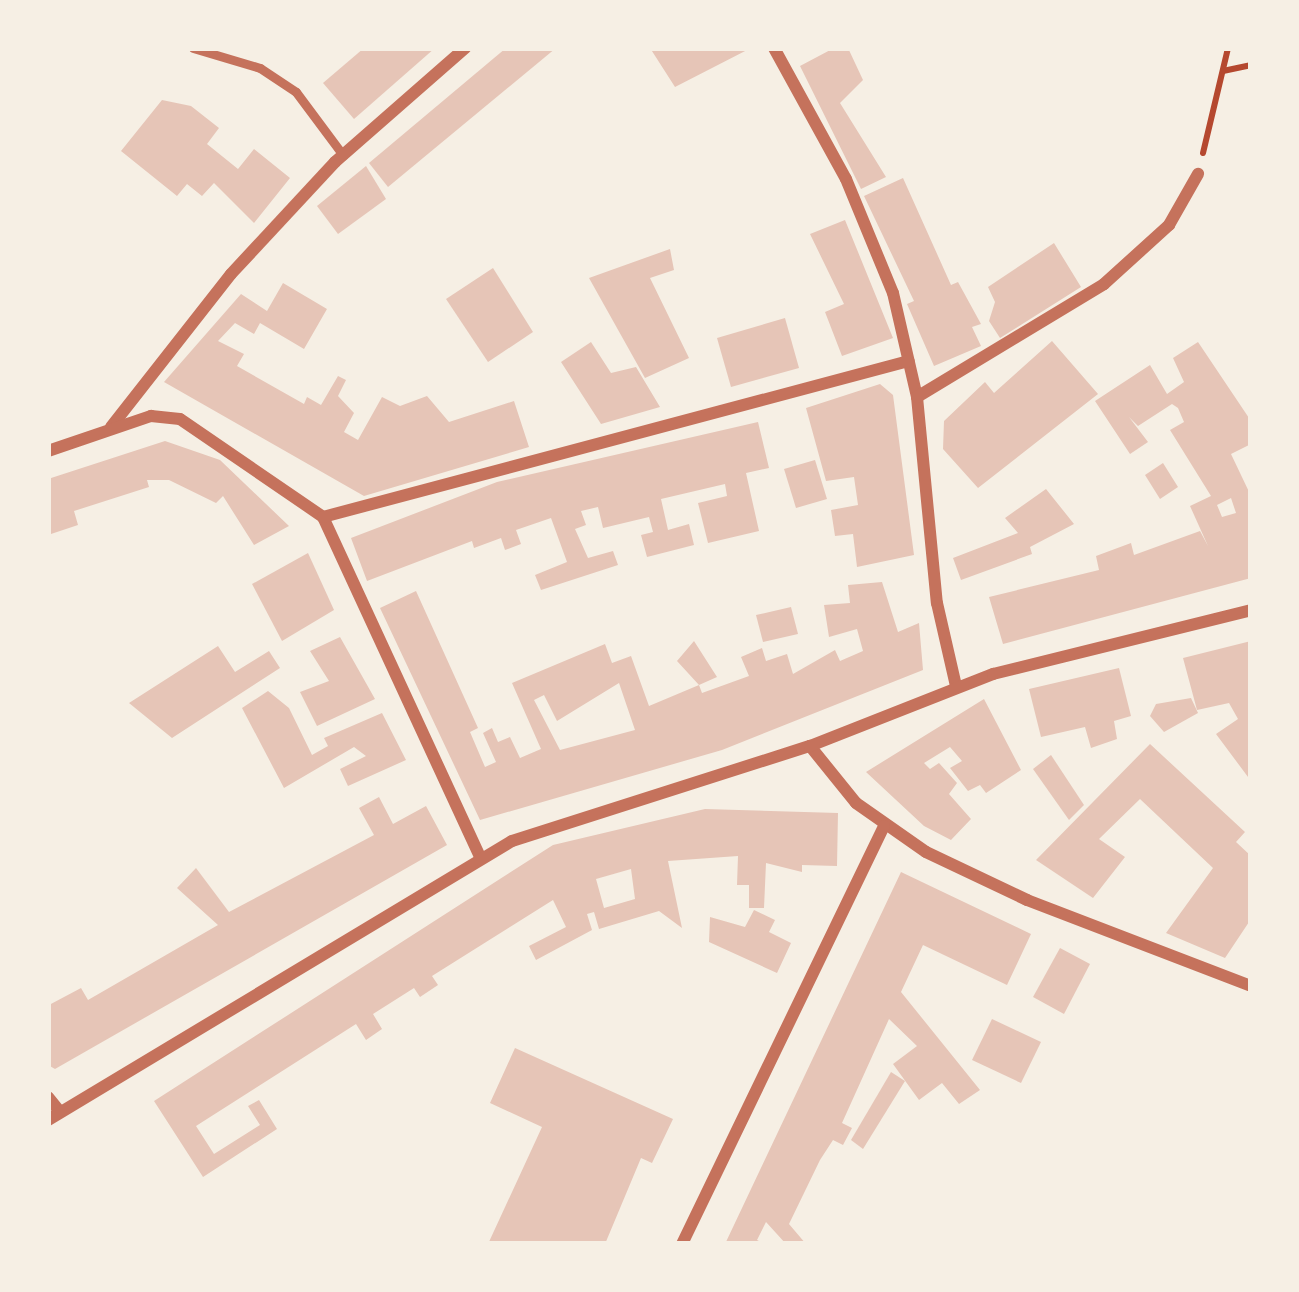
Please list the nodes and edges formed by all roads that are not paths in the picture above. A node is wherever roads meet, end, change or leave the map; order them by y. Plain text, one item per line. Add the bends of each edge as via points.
1 (193, 48) edge
2 (465, 48) edge
3 (774, 48) edge
4 (343, 155) junction
5 (1198, 174) road end
6 (909, 361) junction
7 (917, 397) junction
8 (110, 428) junction
9 (48, 452) edge
10 (323, 517) junction
11 (1251, 610) edge
12 (956, 686) junction
13 (810, 746) junction
14 (884, 826) junction
15 (480, 856) junction
16 (1251, 986) edge
17 (48, 1097) edge
18 (54, 1116) edge
19 (682, 1244) edge

1 - 4 lane via 260,68 296,92
2 - 4 street
3 - 6 street via 846,179 892,292
4 - 8 street via 231,274
5 - 7 street via 1169,225 1104,284
6 - 7 street
6 - 10 street
7 - 12 street via 937,603
8 - 9 street
8 - 10 street via 152,416 180,419
10 - 15 street
11 - 12 street
12 - 13 street
13 - 14 street via 843,791
13 - 15 street via 576,817
14 - 16 street via 1027,900
14 - 19 street
15 - 18 street
17 - 18 street

